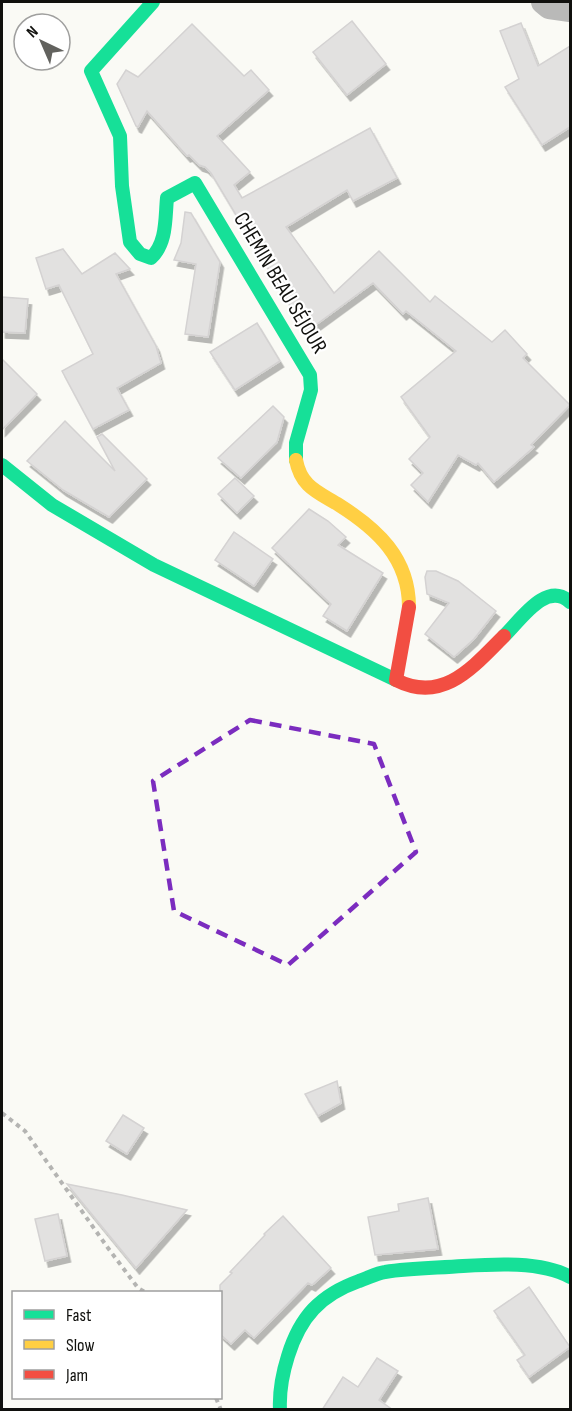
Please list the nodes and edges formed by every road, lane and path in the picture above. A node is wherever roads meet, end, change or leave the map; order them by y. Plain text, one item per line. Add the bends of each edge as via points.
1 (153, 2) edge
2 (543, 2) edge
3 (570, 10) edge
4 (2, 465) edge
5 (570, 602) edge
6 (396, 681) junction
7 (2, 1113) edge
8 (570, 1277) edge
9 (142, 1291) edge
10 (280, 1410) edge

1 - 6 street, CHEMIN BEAU SÉJOUR via 91,71 120,136 130,242 140,254 150,258 157,254 167,198 195,183 310,375 311,392 294,448 299,476 379,534 402,564 409,600
2 - 3 street via 549,7
4 - 6 street via 52,505 154,565
5 - 6 street via 559,595 541,599 452,682 441,687 418,688
7 - 9 path via 26,1131
8 - 10 street via 516,1264 468,1266 383,1272 340,1288 313,1309 294,1337 281,1378

